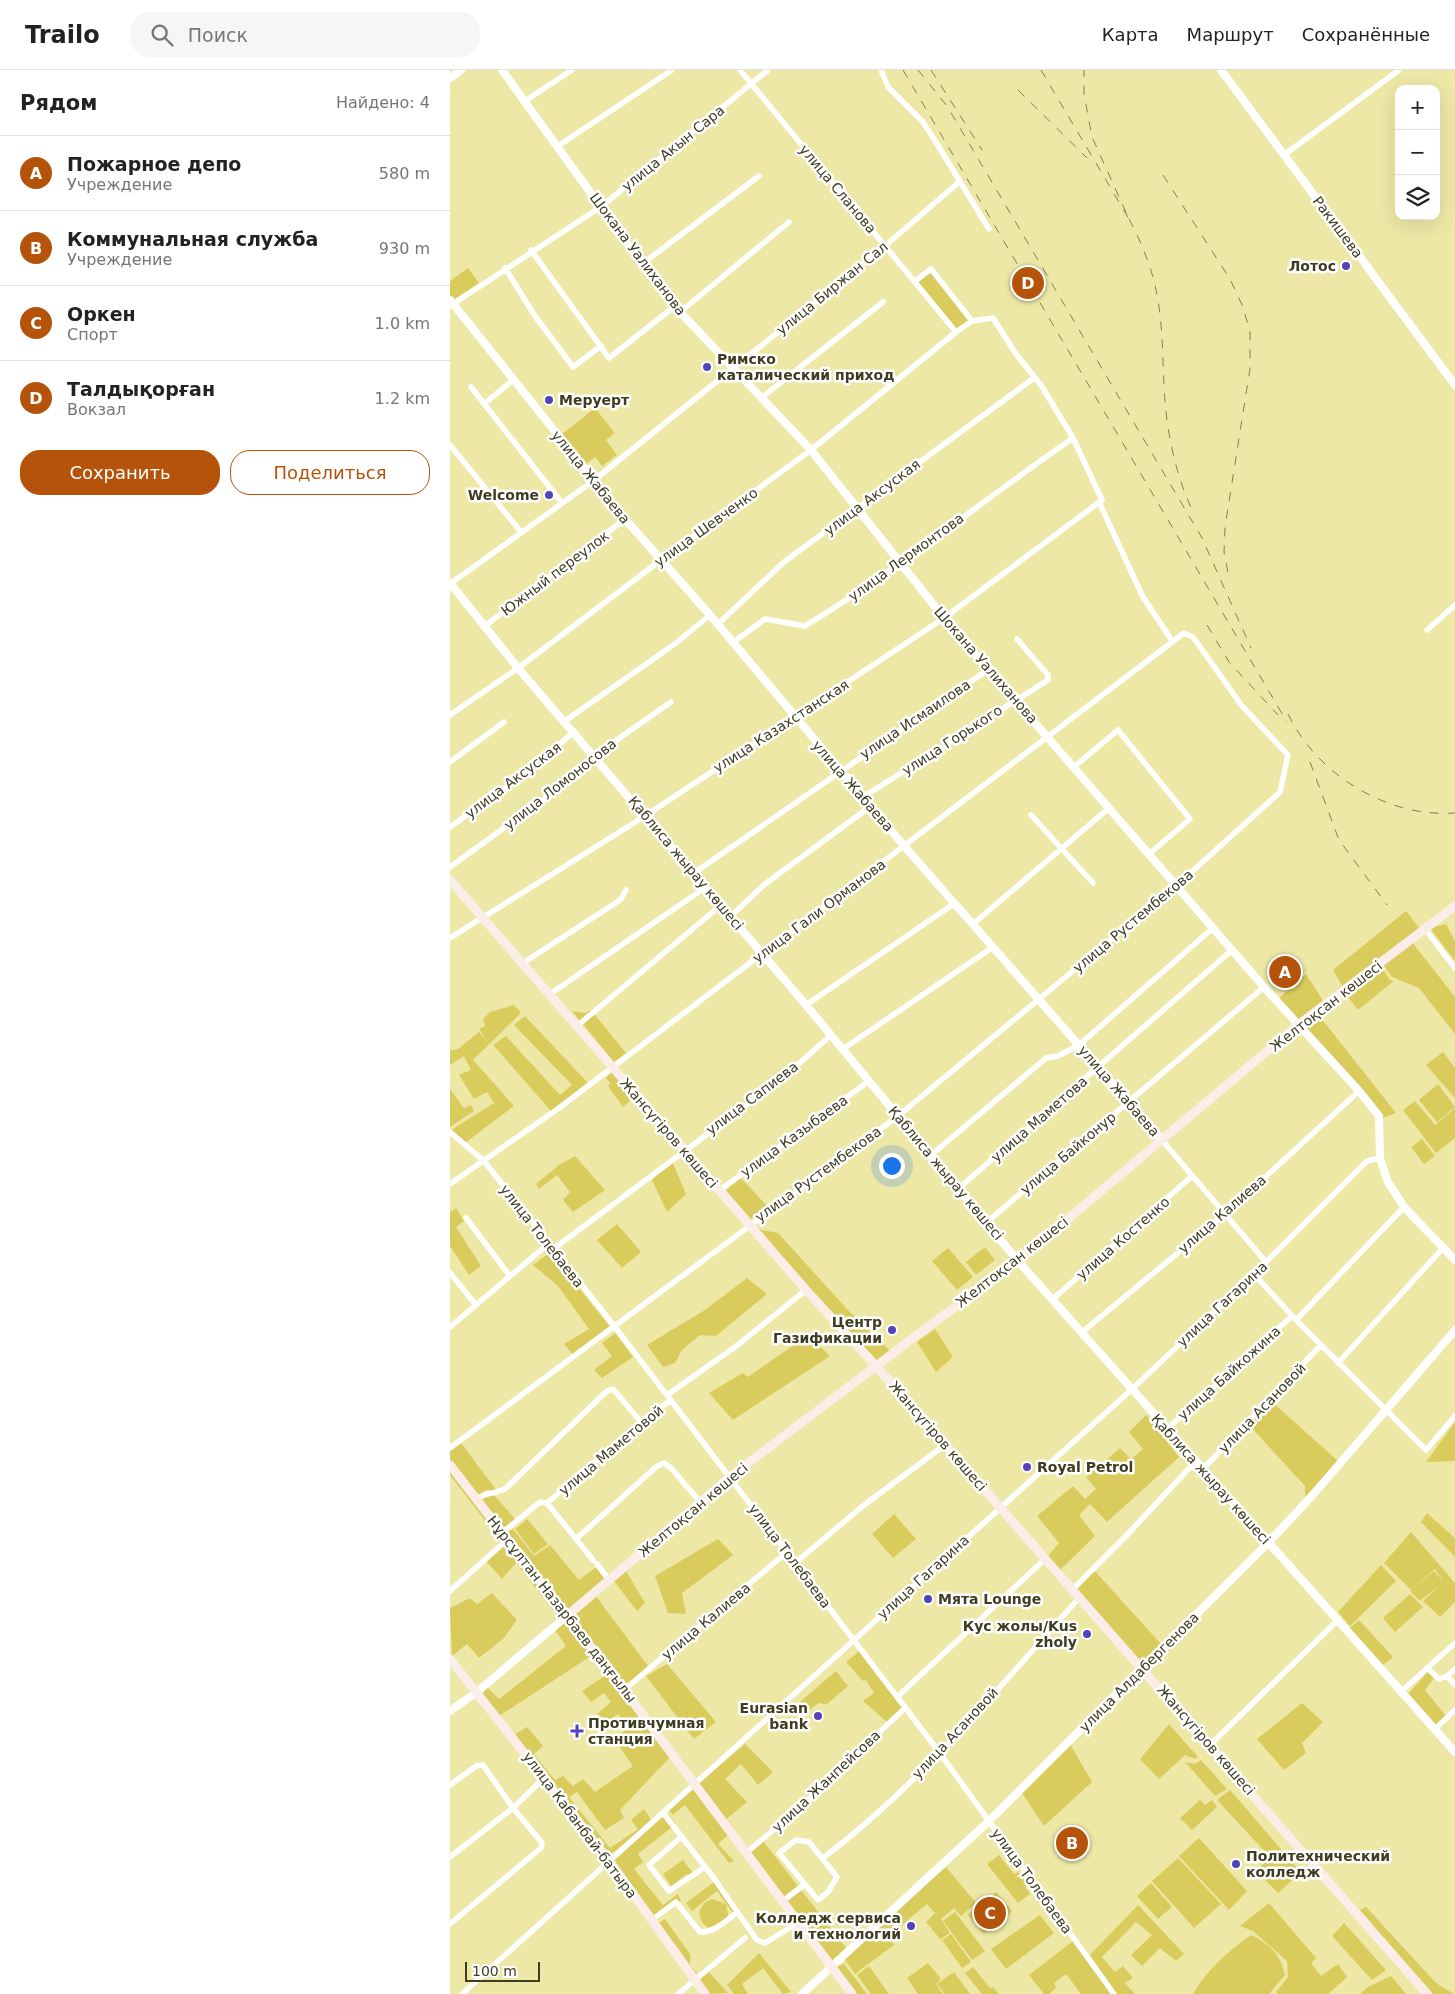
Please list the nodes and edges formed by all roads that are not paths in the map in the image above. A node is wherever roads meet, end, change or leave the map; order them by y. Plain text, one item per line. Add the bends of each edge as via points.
1 (461, 70) edge
2 (502, 70) edge
3 (572, 70) edge
4 (672, 70) edge
5 (740, 70) edge
6 (768, 70) edge
7 (881, 70) edge
8 (1221, 70) edge
9 (1399, 70) edge
10 (450, 78) edge
11 (751, 84) junction
12 (525, 101) junction
13 (558, 146) junction
14 (1284, 154) junction
15 (760, 176) dead end
16 (959, 182) junction
17 (602, 206) junction
18 (789, 222) dead end
19 (989, 229) dead end
20 (886, 246) junction
21 (532, 250) junction
22 (642, 264) junction
23 (505, 268) junction
24 (915, 281) junction
25 (883, 302) dead end
26 (451, 303) edge
27 (678, 309) junction
28 (972, 322) junction
29 (956, 332) junction
30 (601, 346) junction
31 (732, 368) junction
32 (1034, 378) junction
33 (513, 380) junction
34 (1455, 385) edge
35 (470, 387) dead end
36 (761, 398) junction
37 (484, 404) junction
38 (1073, 438) junction
39 (450, 445) edge
40 (811, 450) junction
41 (593, 481) junction
42 (1100, 501) junction
43 (562, 503) junction
44 (856, 509) junction
45 (625, 520) junction
46 (521, 532) junction
47 (660, 560) junction
48 (899, 562) junction
49 (450, 584) edge
50 (1455, 606) edge
51 (710, 615) junction
52 (944, 618) junction
53 (718, 625) junction
54 (485, 626) junction
55 (1427, 630) dead end
56 (1017, 639) dead end
57 (732, 642) junction
58 (1173, 642) junction
59 (518, 668) junction
60 (989, 668) junction
61 (1016, 700) junction
62 (671, 702) dead end
63 (450, 715) edge
64 (794, 717) junction
65 (565, 721) junction
66 (504, 722) dead end
67 (574, 731) junction
68 (1048, 736) junction
69 (1288, 755) joint
70 (594, 756) junction
71 (450, 762) edge
72 (1074, 767) junction
73 (840, 770) junction
74 (863, 797) junction
75 (871, 806) junction
76 (1108, 808) junction
77 (1031, 815) dead end
78 (645, 816) junction
79 (450, 827) edge
80 (905, 847) junction
81 (1061, 848) junction
82 (1149, 854) junction
83 (450, 868) edge
84 (694, 873) junction
85 (450, 880) edge
86 (1093, 883) dead end
87 (1176, 886) junction
88 (706, 887) junction
89 (626, 890) dead end
90 (955, 903) junction
91 (721, 904) junction
92 (1455, 906) edge
93 (731, 916) junction
94 (482, 917) junction
95 (973, 924) junction
96 (1212, 928) junction
97 (1425, 929) junction
98 (450, 938) edge
99 (993, 947) junction
100 (1232, 950) junction
101 (763, 953) junction
102 (523, 963) junction
103 (1455, 968) edge
104 (1264, 987) junction
105 (550, 994) junction
106 (1039, 999) junction
107 (806, 1005) junction
108 (1298, 1025) junction
109 (576, 1026) junction
110 (830, 1035) junction
111 (1079, 1045) junction
112 (842, 1049) junction
113 (612, 1068) junction
114 (1098, 1068) junction
115 (869, 1081) junction
116 (1359, 1091) junction
117 (1129, 1102) junction
118 (898, 1116) junction
119 (450, 1132) edge
120 (1161, 1139) junction
121 (684, 1150) junction
122 (930, 1156) junction
123 (1380, 1158) junction
124 (484, 1161) junction
125 (1192, 1176) junction
126 (450, 1184) edge
127 (958, 1189) junction
128 (720, 1190) junction
129 (1404, 1207) junction
130 (1225, 1214) junction
131 (466, 1218) dead end
132 (987, 1222) junction
133 (750, 1224) junction
134 (550, 1247) junction
135 (1443, 1248) junction
136 (1455, 1260) edge
137 (1018, 1261) junction
138 (1266, 1262) junction
139 (450, 1273) edge
140 (1254, 1274) junction
141 (510, 1276) junction
142 (806, 1290) junction
143 (1052, 1299) junction
144 (476, 1305) junction
145 (1294, 1318) junction
146 (450, 1327) edge
147 (615, 1327) junction
148 (1455, 1330) edge
149 (1082, 1333) junction
150 (1321, 1345) junction
151 (1338, 1363) junction
152 (876, 1366) junction
153 (1131, 1390) junction
154 (669, 1398) junction
155 (1384, 1410) junction
156 (1455, 1416) edge
157 (641, 1422) junction
158 (1166, 1430) junction
159 (945, 1446) junction
160 (450, 1448) edge
161 (1195, 1462) junction
162 (450, 1465) edge
163 (1202, 1470) junction
164 (730, 1477) junction
165 (477, 1499) junction
166 (701, 1502) junction
167 (547, 1503) junction
168 (1000, 1507) junction
169 (505, 1536) junction
170 (576, 1538) junction
171 (1269, 1542) junction
172 (787, 1552) junction
173 (1045, 1559) junction
174 (795, 1563) junction
175 (609, 1580) junction
176 (1072, 1590) junction
177 (450, 1591) edge
178 (1079, 1598) junction
179 (568, 1616) junction
180 (1339, 1619) junction
181 (854, 1640) junction
182 (1455, 1643) edge
183 (451, 1662) edge
184 (1142, 1667) junction
185 (1427, 1668) junction
186 (1455, 1669) edge
187 (1447, 1676) junction
188 (1455, 1685) edge
189 (624, 1690) junction
190 (1402, 1691) junction
191 (477, 1692) junction
192 (897, 1697) junction
193 (905, 1708) junction
194 (1455, 1710) edge
195 (450, 1711) edge
196 (1436, 1729) junction
197 (1210, 1745) junction
198 (939, 1752) junction
199 (1455, 1752) edge
200 (544, 1778) junction
201 (450, 1785) edge
202 (694, 1786) junction
203 (512, 1808) junction
204 (664, 1814) junction
205 (990, 1821) junction
206 (681, 1837) junction
207 (746, 1853) junction
208 (450, 1857) edge
209 (823, 1858) junction
210 (610, 1862) junction
211 (705, 1867) junction
212 (804, 1884) junction
213 (669, 1891) junction
214 (783, 1901) junction
215 (676, 1902) junction
216 (738, 1912) junction
217 (652, 1920) junction
218 (799, 1922) junction
219 (450, 1924) edge
220 (744, 1938) dead end
221 (830, 1966) junction
222 (694, 1979) junction
223 (462, 1994) edge
224 (678, 1994) edge
225 (705, 1994) edge
226 (802, 1994) edge
227 (852, 1994) edge
228 (1114, 1994) edge
229 (1427, 1994) edge

1 - 10 street
2 - 12 street, Шокана Уалиханова
3 - 12 street
4 - 13 street
5 - 11 street, улица Сланова
6 - 11 street, улица Акын Сара
7 - 16 street via 888,87 927,127
8 - 14 street, Ракишева
9 - 14 street
11 - 17 street, улица Акын Сара
11 - 20 street, улица Сланова
12 - 13 street, Шокана Уалиханова
13 - 17 street, Шокана Уалиханова
14 - 34 street, Ракишева
15 - 22 street
16 - 19 street
16 - 20 street, улица Биржан Сал
17 - 21 street, улица Акын Сара
17 - 22 street, Шокана Уалиханова
18 - 27 street
20 - 24 street, улица Сланова
20 - 31 street, улица Биржан Сал
21 - 23 street, улица Акын Сара
21 - 30 street
22 - 27 street, Шокана Уалиханова
23 - 26 street, улица Акын Сара
23 - 30 street via 573,367
24 - 28 street via 931,269
24 - 29 street, улица Сланова
25 - 36 street
26 - 33 street, улица Жабаева
27 - 30 street via 609,358
27 - 31 street, Шокана Уалиханова
28 - 29 street, улица Шевченко
28 - 32 street via 993,318
29 - 40 street, улица Шевченко
31 - 36 street, Шокана Уалиханова
31 - 41 street, улица Биржан Сал
32 - 38 street
32 - 44 street, улица Аксуская
33 - 37 street
33 - 41 street, улица Жабаева
35 - 37 street
36 - 40 street, Шокана Уалиханова
37 - 43 street
38 - 42 street
38 - 48 street, улица Лермонтова
39 - 46 street
40 - 44 street, Шокана Уалиханова
40 - 47 street, улица Шевченко
41 - 43 street, улица Биржан Сал
41 - 45 street, улица Жабаева
42 - 52 street, улица Казахстанская
42 - 58 street via 1143,597
43 - 46 street, улица Биржан Сал
44 - 48 street, Шокана Уалиханова
44 - 53 street, улица Аксуская via 784,562
45 - 47 street, улица Жабаева
45 - 54 street, Южный переулок
46 - 49 street, улица Биржан Сал
47 - 51 street, улица Жабаева
47 - 59 street, улица Шевченко
48 - 52 street, Шокана Уалиханова
48 - 57 street, улица Лермонтова via 805,626 765,618
49 - 54 street, Қаблиса жырау көшесі
50 - 55 street
51 - 53 street, улица Жабаева
51 - 65 street, улица Аксуская via 676,643
52 - 60 street, Шокана Уалиханова
52 - 64 street, улица Казахстанская
53 - 57 street, улица Жабаева
54 - 59 street, Қаблиса жырау көшесі
56 - 61 street, улица Горького via 1048,675 1048,680
57 - 64 street, улица Жабаева
58 - 68 street, улица Гали Орманова
58 - 69 street, улица Гали Орманова via 1184,633 1193,636 1242,706
59 - 63 street, улица Шевченко
59 - 65 street, Қаблиса жырау көшесі
60 - 61 street, Шокана Уалиханова
60 - 73 street, улица Исмаилова
61 - 68 street, Шокана Уалиханова
61 - 74 street, улица Горького
62 - 70 street, улица Ломоносова
64 - 73 street, улица Жабаева
64 - 78 street, улица Казахстанская
65 - 67 street, Қаблиса жырау көшесі
66 - 71 street
67 - 70 street, Қаблиса жырау көшесі
67 - 79 street, улица Аксуская via 541,762
68 - 72 street, Шокана Уалиханова
68 - 80 street, улица Гали Орманова
69 - 87 street, улица Рустембекова via 1280,792
70 - 78 street, Қаблиса жырау көшесі
70 - 83 street, улица Ломоносова via 558,789
72 - 76 street, Шокана Уалиханова
72 - 82 street via 1118,730 1190,819
73 - 74 street, улица Жабаева
73 - 84 street, улица Исмаилова
74 - 75 street, улица Жабаева
75 - 80 street, улица Жабаева
75 - 93 street via 765,884
76 - 81 street
76 - 82 street, Шокана Уалиханова
77 - 81 street
78 - 84 street, Қаблиса жырау көшесі
78 - 94 street, улица Казахстанская
80 - 90 street, улица Жабаева
80 - 101 street, улица Гали Орманова
81 - 86 street
81 - 95 street
82 - 87 street, Шокана Уалиханова
84 - 88 street, Қаблиса жырау көшесі
85 - 94 main road, Жансүгіров көшесі
87 - 96 street, Шокана Уалиханова
87 - 106 street, улица Рустембекова
88 - 91 street, Қаблиса жырау көшесі
88 - 105 street
89 - 102 street via 614,904
90 - 95 street, улица Жабаева
90 - 107 street
91 - 93 street, Қаблиса жырау көшесі
91 - 109 street
92 - 97 main road, Желтоқсан көшесі
93 - 101 street, Қаблиса жырау көшесі
94 - 98 street, улица Казахстанская
94 - 102 main road, Жансүгіров көшесі
95 - 99 street, улица Жабаева
96 - 100 street, Шокана Уалиханова
96 - 111 street
97 - 103 street
97 - 108 main road, Желтоқсан көшесі
99 - 106 street, улица Жабаева
99 - 112 street
100 - 104 street, Шокана Уалиханова
100 - 114 street, улица Маметова
101 - 107 street, Қаблиса жырау көшесі
101 - 113 street, улица Гали Орманова
102 - 105 main road, Жансүгіров көшесі
104 - 108 street, Шокана Уалиханова
104 - 117 street, улица Байконур
105 - 109 main road, Жансүгіров көшесі
106 - 111 street, улица Жабаева
106 - 118 street, улица Рустембекова
107 - 110 street, Қаблиса жырау көшесі
108 - 116 street, Шокана Уалиханова
108 - 120 main road, Желтоқсан көшесі
109 - 113 main road, Жансүгіров көшесі
110 - 112 street, Қаблиса жырау көшесі
110 - 121 street, улица Сапиева via 784,1077
111 - 114 street, улица Жабаева
111 - 122 street via 1058,1056 1046,1058
112 - 115 street, Қаблиса жырау көшесі
113 - 121 main road, Жансүгіров көшесі
113 - 124 street, улица Гали Орманова
114 - 117 street, улица Жабаева
114 - 127 street, улица Маметова
115 - 118 street, Қаблиса жырау көшесі
115 - 128 street, улица Казыбаева
116 - 123 street, Шокана Уалиханова via 1379,1116
116 - 130 street, улица Калиева
117 - 120 street, улица Жабаева
117 - 132 street, улица Байконур
118 - 122 street, Қаблиса жырау көшесі
118 - 133 street, улица Рустембекова
119 - 124 street, улица Толебаева
120 - 125 street, улица Жабаева
120 - 137 main road, Желтоқсан көшесі
121 - 128 main road, Жансүгіров көшесі
121 - 134 street, улица Сапиева
122 - 127 street, Қаблиса жырау көшесі
123 - 129 street, Шокана Уалиханова via 1388,1182
123 - 138 street, улица Гагарина via 1367,1161
124 - 126 street, улица Гали Орманова
124 - 134 street, улица Толебаева
125 - 130 street, улица Жабаева
125 - 143 street, улица Костенко
127 - 132 street, Қаблиса жырау көшесі
128 - 133 main road, Жансүгіров көшесі
129 - 135 street, Шокана Уалиханова
129 - 145 street, улица Байкожина
130 - 138 street, улица Жабаева
130 - 149 street, улица Калиева
131 - 141 street
132 - 137 street, Қаблиса жырау көшесі
133 - 142 main road, Жансүгіров көшесі
133 - 147 street, улица Рустембекова
134 - 141 street, улица Сапиева
134 - 147 street, улица Толебаева
135 - 136 street, Шокана Уалиханова
135 - 151 street
137 - 143 street, Қаблиса жырау көшесі
137 - 152 main road, Желтоқсан көшесі
138 - 140 street, улица Гагарина
139 - 144 street
140 - 145 street
140 - 153 street, улица Гагарина
141 - 144 street, улица Сапиева
142 - 152 main road, Жансүгіров көшесі
142 - 154 street, улица Маметовой
143 - 149 street, Қаблиса жырау көшесі
144 - 146 street, улица Сапиева
145 - 150 street
145 - 158 street, улица Байкожина
147 - 154 street, улица Толебаева
147 - 160 street, улица Рустембекова
148 - 155 street, улица Алдабергенова
149 - 153 street, Қаблиса жырау көшесі
150 - 151 street
150 - 163 street, улица Асановой
151 - 155 street
152 - 159 main road, Жансүгіров көшесі
152 - 164 main road, Желтоқсан көшесі
153 - 158 street, Қаблиса жырау көшесі
153 - 168 street, улица Гагарина
154 - 157 street, улица Маметовой
154 - 164 street, улица Толебаева
155 - 156 street via 1426,1450
155 - 171 street, улица Алдабергенова
157 - 165 street via 613,1389 506,1488
157 - 167 street, улица Маметовой
158 - 161 street, Қаблиса жырау көшесі
159 - 168 main road, Жансүгіров көшесі
159 - 174 street via 864,1505
161 - 163 street, Қаблиса жырау көшесі
161 - 176 street
162 - 165 main road, Нұрсұлтан Назарбаев даңғылы
163 - 171 street, Қаблиса жырау көшесі
164 - 166 main road, Желтоқсан көшесі
164 - 172 street, улица Толебаева
165 - 169 main road, Нұрсұлтан Назарбаев даңғылы
166 - 170 street via 664,1463
166 - 175 main road, Желтоқсан көшесі
167 - 169 street, улица Маметовой via 540,1502
167 - 170 street
168 - 173 main road, Жансүгіров көшесі
168 - 181 street, улица Гагарина
169 - 177 street, улица Маметовой
169 - 179 main road, Нұрсұлтан Назарбаев даңғылы
170 - 175 street
171 - 180 street, Қаблиса жырау көшесі
171 - 184 street, улица Алдабергенова
172 - 174 street, улица Толебаева
172 - 189 street, улица Калиева
173 - 176 main road, Жансүгіров көшесі
173 - 192 street
174 - 181 street, улица Толебаева
175 - 179 main road, Желтоқсан көшесі
176 - 178 main road, Жансүгіров көшесі
178 - 184 main road, Жансүгіров көшесі
178 - 198 street, улица Асановой
179 - 189 main road, Нұрсұлтан Назарбаев даңғылы
179 - 191 street
180 - 190 street, Қаблиса жырау көшесі
180 - 197 street
181 - 192 street, улица Толебаева
181 - 202 street, улица Гагарина
182 - 185 street
183 - 191 main road, улица Кабанбай-батыра
184 - 197 main road, Жансүгіров көшесі
184 - 205 street, улица Алдабергенова
185 - 187 street via 1439,1679
185 - 190 street
186 - 187 street
187 - 188 street
189 - 202 main road, Нұрсұлтан Назарбаев даңғылы
190 - 196 street, Қаблиса жырау көшесі
191 - 195 street
191 - 200 main road, улица Кабанбай-батыра
192 - 193 street, улица Толебаева
193 - 198 street, улица Толебаева
193 - 207 street, улица Жанпейсова via 803,1805
194 - 196 street
196 - 199 street, Қаблиса жырау көшесі
197 - 229 main road, Жансүгіров көшесі
198 - 205 street, улица Толебаева
198 - 209 street, улица Асановой via 865,1827
200 - 203 street
200 - 210 main road, улица Кабанбай-батыра
201 - 203 street via 476,1766 483,1765
202 - 204 street, улица Гагарина
202 - 207 main road, Нұрсұлтан Назарбаев даңғылы
203 - 208 street
203 - 219 street via 542,1843 541,1848
204 - 206 street
204 - 210 street, улица Гагарина
205 - 221 street, улица Алдабергенова
205 - 228 street, улица Толебаева
206 - 211 street
206 - 213 street via 649,1862
207 - 214 main road, Нұрсұлтан Назарбаев даңғылы
209 - 212 street via 837,1877 828,1892 818,1900
209 - 212 street via 810,1842 796,1840 779,1853
210 - 217 main road, улица Кабанбай-батыра
210 - 223 street, улица Гагарина
211 - 213 street
211 - 216 street
212 - 214 street
213 - 215 street
214 - 218 main road, Нұрсұлтан Назарбаев даңғылы
215 - 216 street via 700,1932 712,1930
215 - 217 street
216 - 218 street via 765,1943
217 - 222 main road, улица Кабанбай-батыра
218 - 221 main road, Нұрсұлтан Назарбаев даңғылы
220 - 222 street
221 - 226 street, улица Алдабергенова
221 - 227 main road, Нұрсұлтан Назарбаев даңғылы
222 - 224 street
222 - 225 main road, улица Кабанбай-батыра

